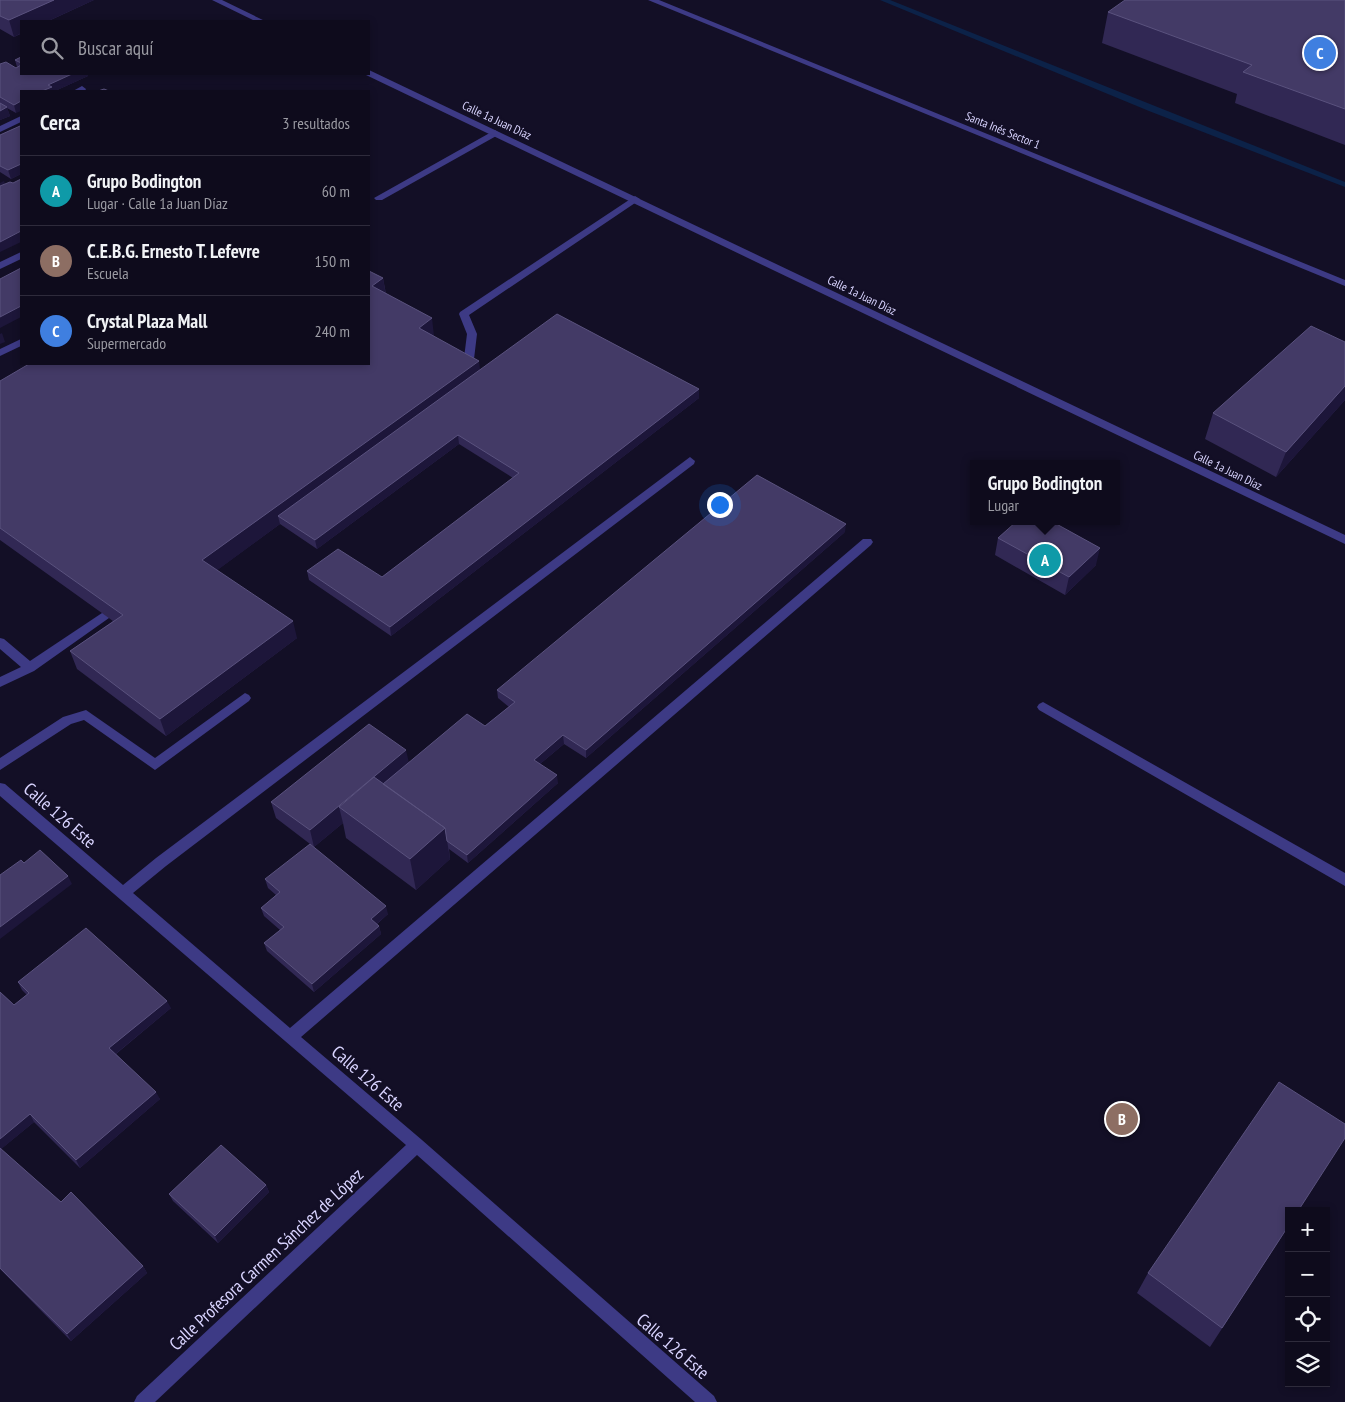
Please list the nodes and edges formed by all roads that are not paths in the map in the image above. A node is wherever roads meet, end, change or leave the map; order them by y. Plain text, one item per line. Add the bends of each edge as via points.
1 (216, 0) edge
2 (652, 0) edge
3 (259, 20) edge
4 (370, 73) edge
5 (20, 121) edge
6 (0, 129) edge
7 (496, 133) junction
8 (379, 198) dead end
9 (635, 200) junction
10 (20, 256) edge
11 (0, 266) edge
12 (1345, 283) edge
13 (20, 343) edge
14 (0, 353) edge
15 (459, 366) edge
16 (690, 461) dead end
17 (1345, 540) edge
18 (867, 542) dead end
19 (105, 615) edge
20 (0, 642) edge
21 (30, 668) junction
22 (0, 682) edge
23 (245, 698) dead end
24 (1043, 707) dead end
25 (0, 765) edge
26 (0, 788) edge
27 (1345, 880) edge
28 (122, 894) junction
29 (291, 1036) junction
30 (417, 1145) junction
31 (143, 1402) edge
32 (708, 1402) edge

1 - 3 street
2 - 12 street, Santa Inés Sector 1
4 - 7 street, Calle 1a Juan Díaz
5 - 6 street
7 - 8 street
7 - 9 street, Calle 1a Juan Díaz
9 - 15 street via 464,314 472,334 469,359
9 - 17 street, Calle 1a Juan Díaz
10 - 11 street
13 - 14 street
16 - 28 street
18 - 29 street
19 - 21 street
20 - 21 street
21 - 22 street
23 - 25 street via 155,765 86,715 67,720
24 - 27 street
26 - 28 street, Calle 126 Este
28 - 29 street, Calle 126 Este
29 - 30 street, Calle 126 Este
30 - 31 street, Calle Profesora Carmen Sánchez de López
30 - 32 street, Calle 126 Este

